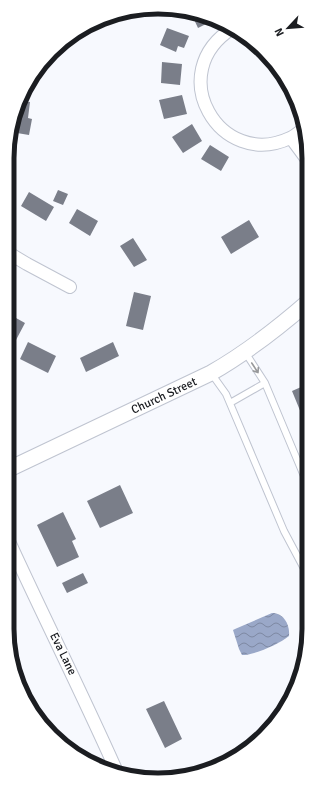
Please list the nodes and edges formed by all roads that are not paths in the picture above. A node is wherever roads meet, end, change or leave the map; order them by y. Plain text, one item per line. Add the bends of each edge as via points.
1 (228, 32) edge
2 (299, 132) edge
3 (291, 138) junction
4 (302, 153) edge
5 (14, 256) edge
6 (70, 287) dead end
7 (302, 307) edge
8 (245, 352) junction
9 (211, 374) junction
10 (265, 383) junction
11 (230, 403) junction
12 (14, 467) edge
13 (302, 471) edge
14 (14, 552) edge
15 (302, 565) edge
16 (114, 766) edge

1 - 3 street via 209,51 202,69 201,89 206,108 217,125 239,140 252,144 272,144
2 - 3 street
3 - 4 street
5 - 6 street
7 - 8 street, Church Street
8 - 9 street, Church Street
8 -> 10 lane
9 - 11 lane
9 - 12 street, Church Street
10 - 11 lane
10 - 13 lane
11 - 15 lane via 284,531
14 - 16 street, Eva Lane

